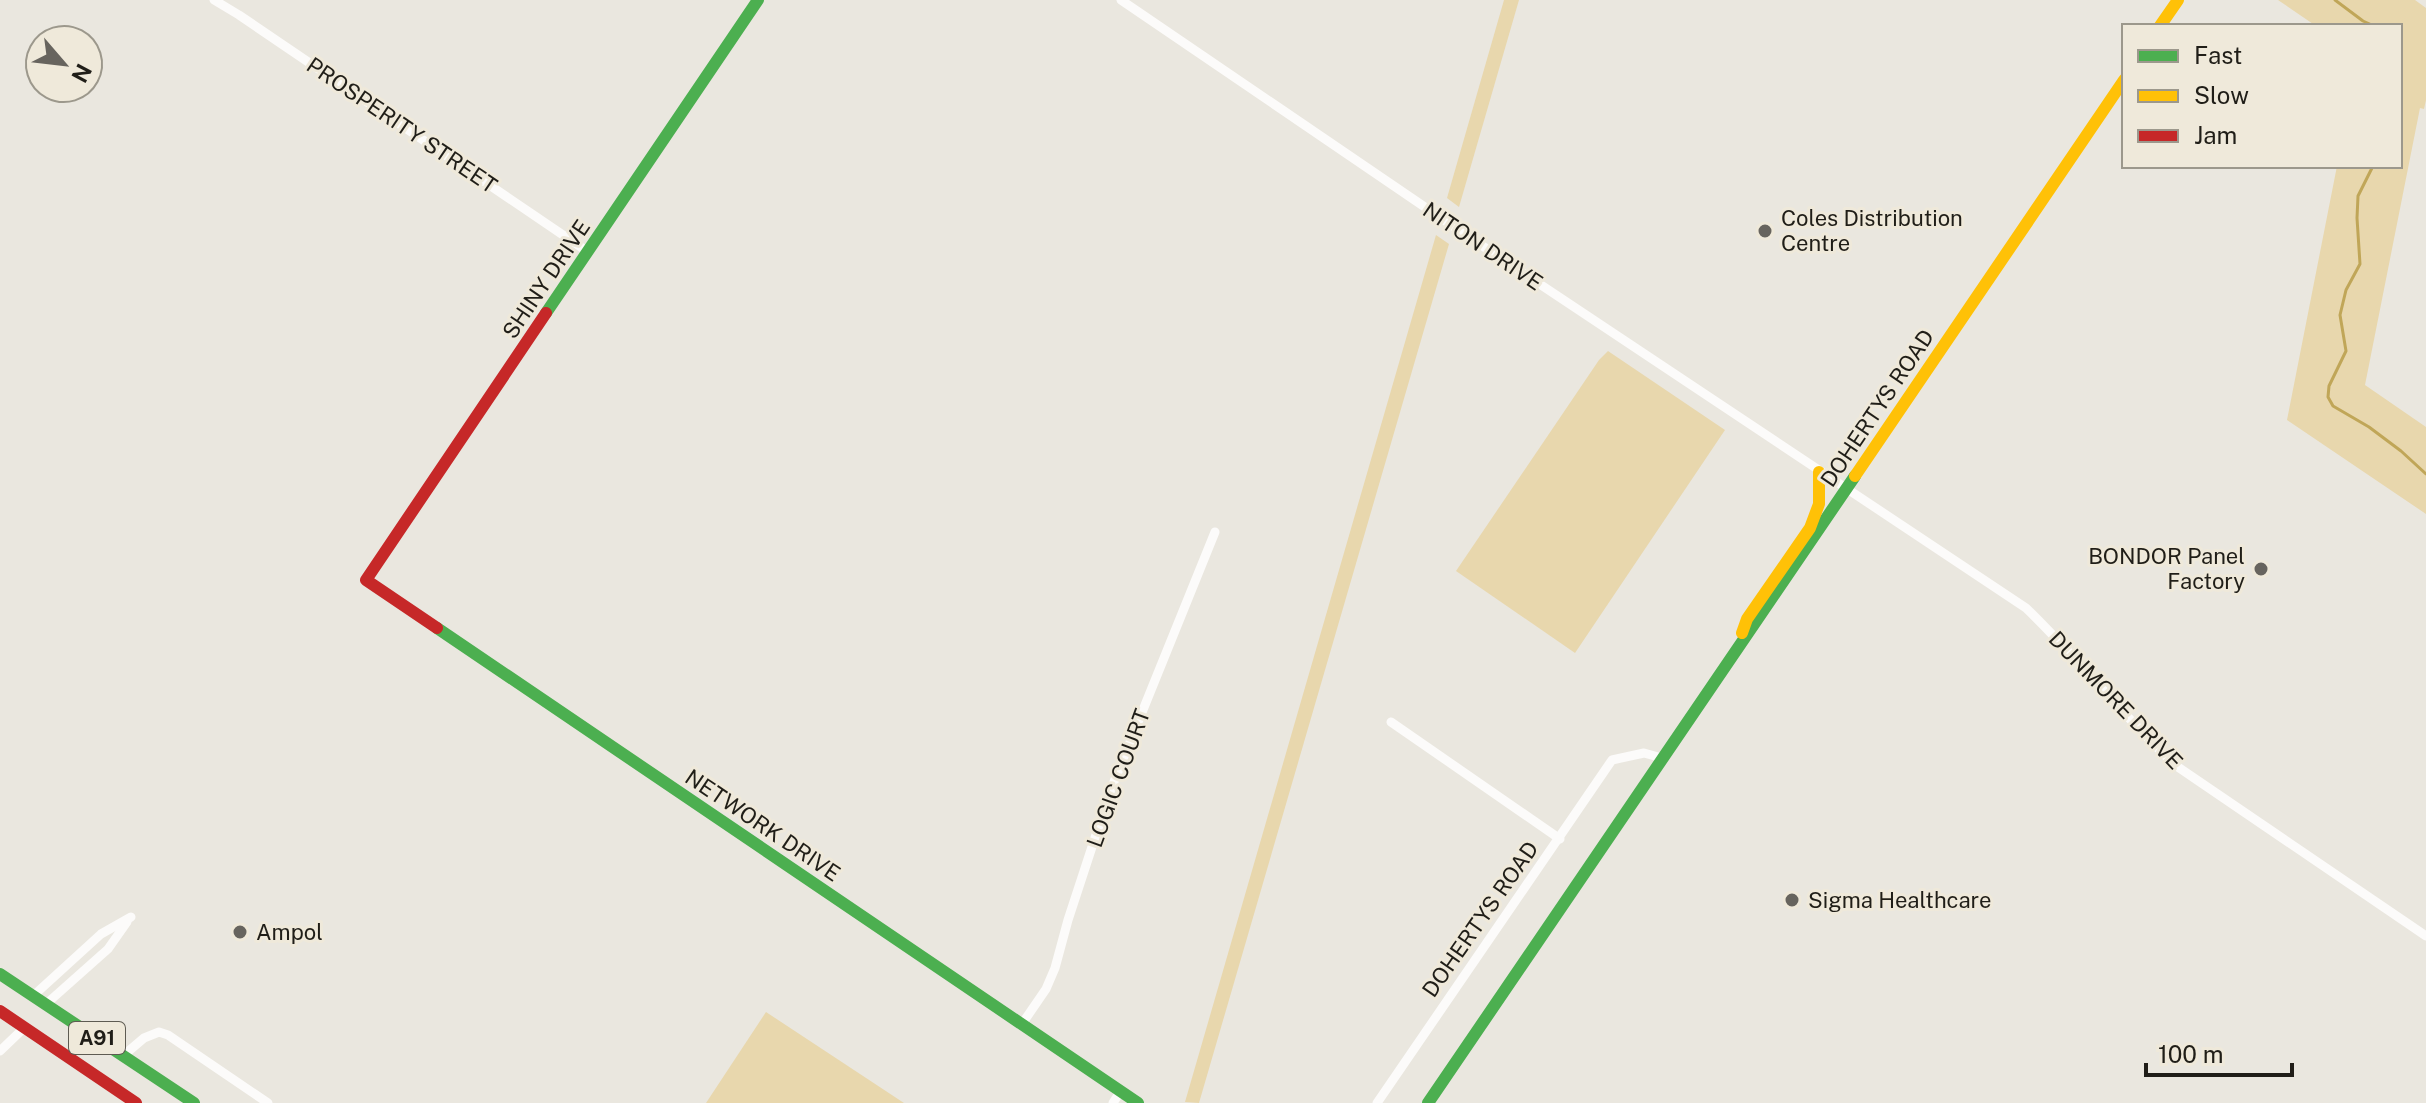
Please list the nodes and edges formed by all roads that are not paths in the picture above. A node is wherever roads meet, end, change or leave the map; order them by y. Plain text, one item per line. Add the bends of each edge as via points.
1 (214, 0) edge
2 (758, 0) edge
3 (1121, 0) edge
4 (2178, 0) edge
5 (2161, 24) edge
6 (2122, 83) edge
7 (588, 252) junction
8 (1819, 472) junction
9 (1846, 490) junction
10 (1215, 532) dead end
11 (366, 580) joint
12 (1733, 654) junction
13 (1391, 722) dead end
14 (1662, 758) junction
15 (1560, 839) junction
16 (2426, 936) edge
17 (0, 974) edge
18 (33, 996) junction
19 (45, 1005) junction
20 (0, 1011) edge
21 (12, 1018) junction
22 (1022, 1024) junction
23 (25, 1027) junction
24 (0, 1028) edge
25 (0, 1051) edge
26 (124, 1055) junction
27 (1116, 1098) edge
28 (136, 1103) edge
29 (194, 1103) edge
30 (268, 1103) edge
31 (1138, 1103) edge
32 (1377, 1103) edge
33 (1428, 1103) edge

1 - 7 street, PROSPERITY STREET
2 - 7 main road, SHINY DRIVE
3 - 8 street, NITON DRIVE
4 - 5 main road
6 - 9 main road, DOHERTYS ROAD
7 - 11 main road, SHINY DRIVE
8 - 9 street, NITON DRIVE
8 - 12 main road via 1819,504 1810,528 1747,619
9 - 12 main road, DOHERTYS ROAD
9 - 16 street, DUNMORE DRIVE via 2026,608 2175,765
10 - 22 street, LOGIC COURT via 1111,789 1055,968
11 - 22 main road, NETWORK DRIVE
12 - 14 main road, DOHERTYS ROAD
13 - 15 street
14 - 15 street, DOHERTYS ROAD via 1644,753 1612,760
14 - 33 main road, DOHERTYS ROAD
15 - 32 street, DOHERTYS ROAD
17 - 18 main road, A91
18 - 19 main road, A91
18 - 19 street via 101,934 131,917 108,949
18 - 21 main road
19 - 23 main road
19 - 26 main road, A91
20 - 21 main road, A91
21 - 23 main road, A91
21 - 24 street
22 - 27 main road, NETWORK DRIVE
23 - 25 street
23 - 28 main road, A91
26 - 29 main road, A91
26 - 30 street via 159,1032
27 - 31 main road, NETWORK DRIVE

